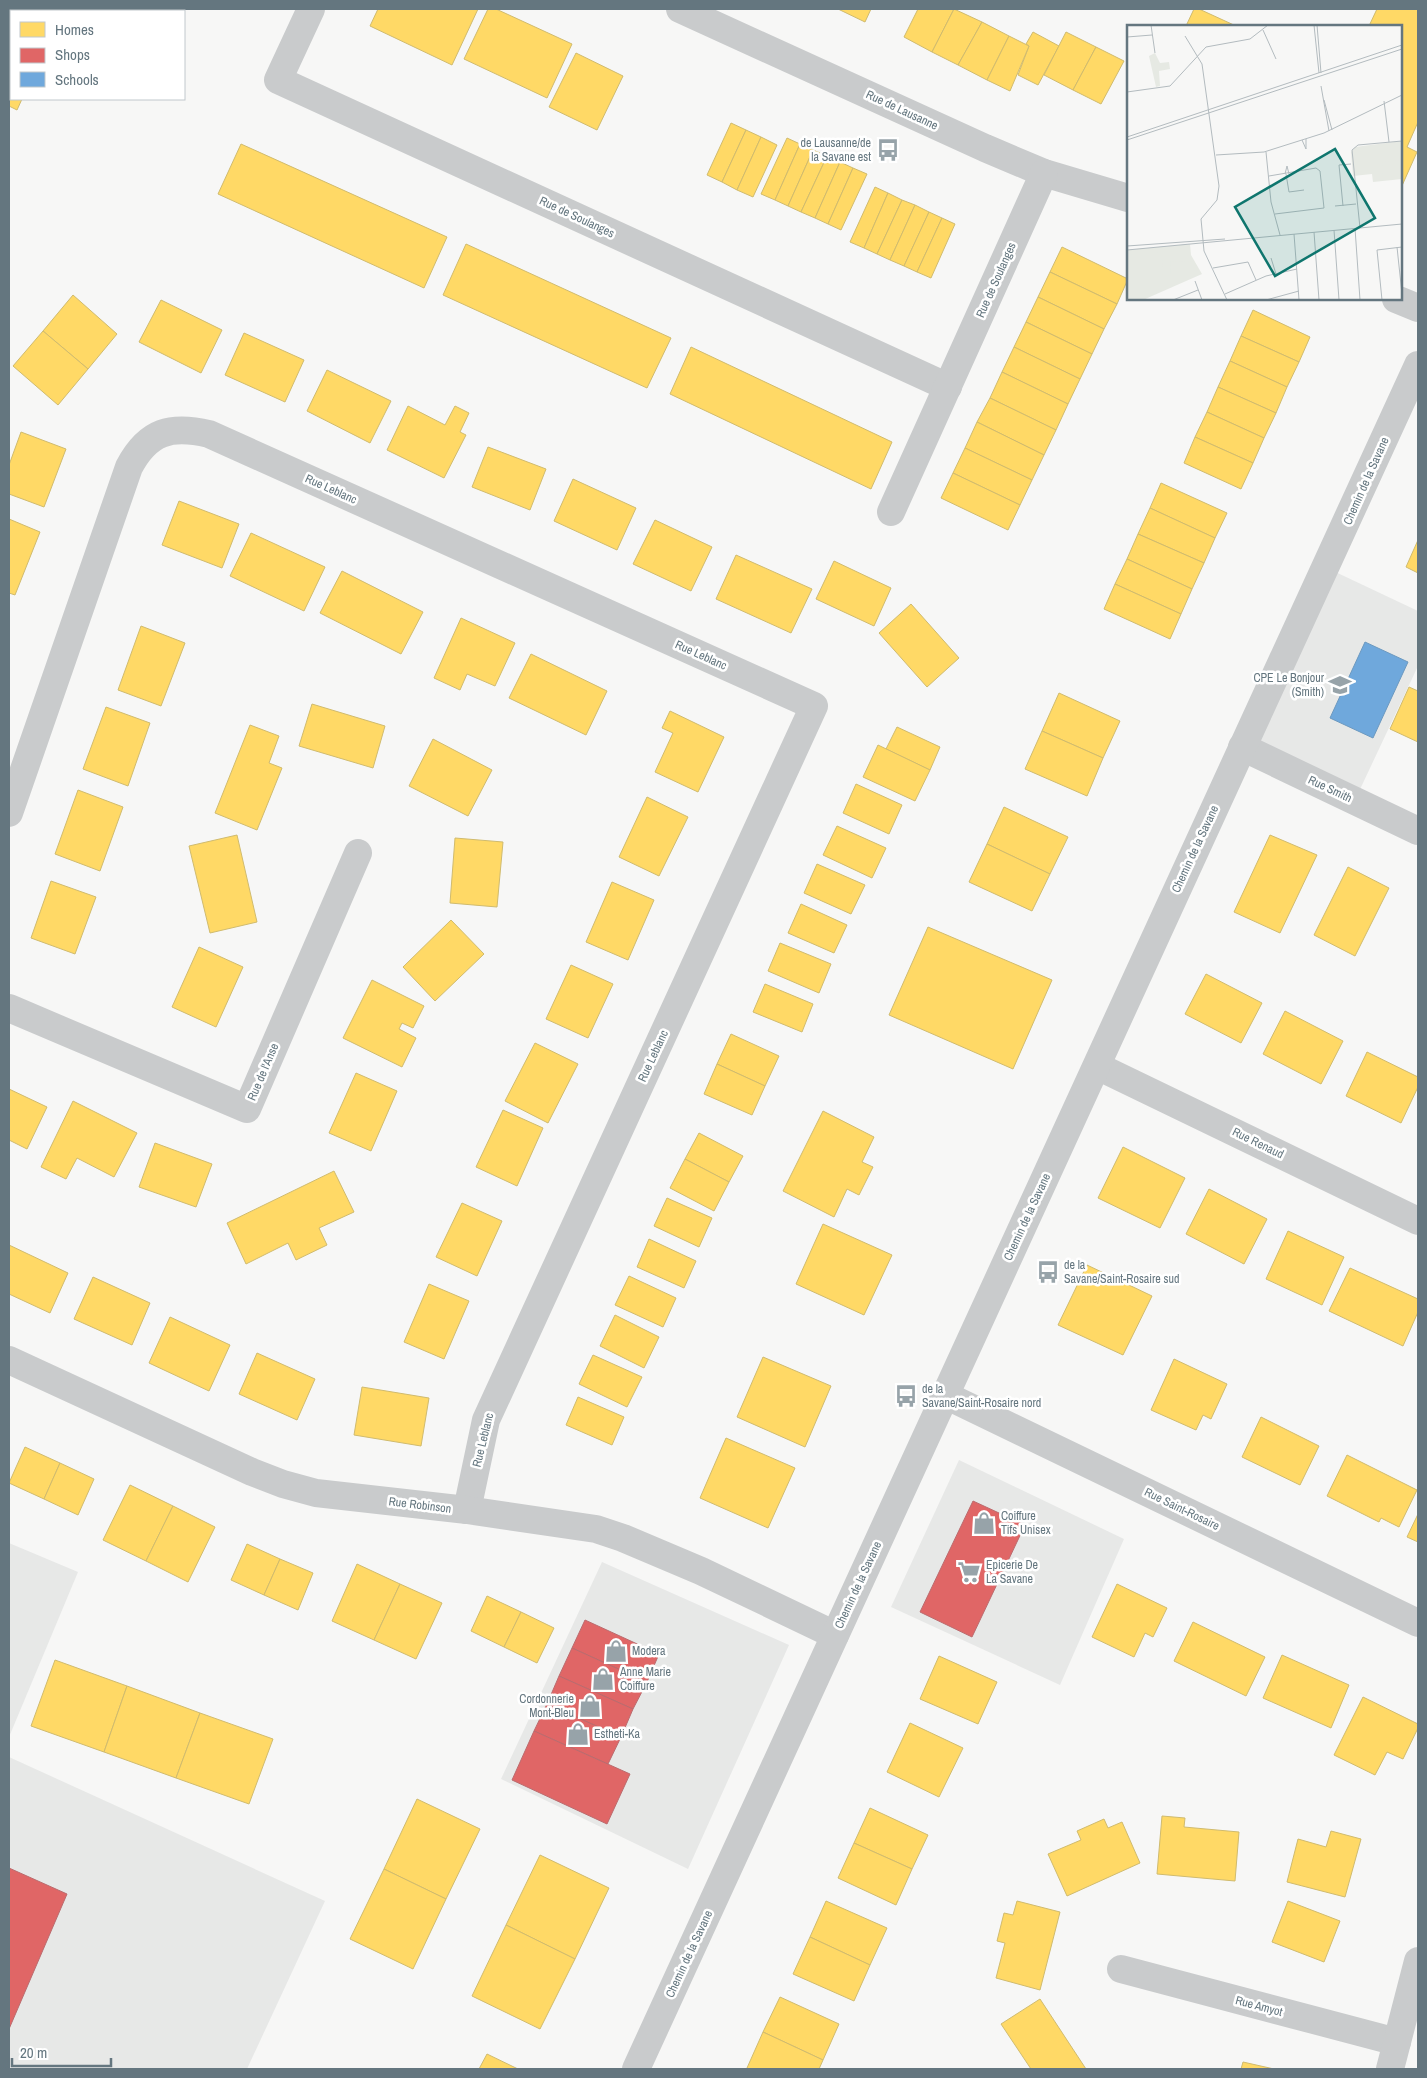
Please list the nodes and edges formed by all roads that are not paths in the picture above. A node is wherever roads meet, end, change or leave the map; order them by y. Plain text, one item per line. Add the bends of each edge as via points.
1 (311, 9) edge
2 (680, 9) edge
3 (1044, 173) junction
4 (1127, 198) edge
5 (1398, 300) edge
6 (1418, 308) edge
7 (1418, 365) edge
8 (948, 387) junction
9 (1409, 409) edge
10 (892, 512) dead end
11 (1242, 747) junction
12 (9, 813) edge
13 (1418, 831) edge
14 (358, 853) dead end
15 (9, 1008) edge
16 (1097, 1066) junction
17 (1418, 1221) edge
18 (9, 1360) edge
19 (945, 1395) junction
20 (467, 1510) junction
21 (1418, 1623) edge
22 (835, 1635) junction
23 (1418, 1961) edge
24 (1121, 1969) dead end
25 (1397, 2042) junction
26 (636, 2069) edge
27 (1390, 2069) edge

1 - 8 street, Rue de Soulanges via 278,80
2 - 3 street, Rue de Lausanne
3 - 4 street, Rue de Lausanne
3 - 8 street, Rue de Soulanges
5 - 6 street
7 - 9 street, Chemin de la Savane
8 - 10 street, Rue de Soulanges
9 - 11 street, Chemin de la Savane via 1327,568
11 - 13 street, Rue Smith
11 - 16 street, Chemin de la Savane
12 - 20 street, Rue Leblanc via 129,467 138,451 153,437 171,430 188,429 209,434 814,706 486,1420
14 - 15 street, Rue de l'Anse via 247,1109
16 - 17 street, Rue Renaud
16 - 19 street, Chemin de la Savane
18 - 20 street, Rue Robinson via 283,1484 316,1493
19 - 21 street, Rue Saint-Rosaire
19 - 22 street, Chemin de la Savane
20 - 22 street, Rue Robinson via 568,1524 623,1538
22 - 26 street, Chemin de la Savane
23 - 25 street
24 - 25 street, Rue Amyot
25 - 27 street

